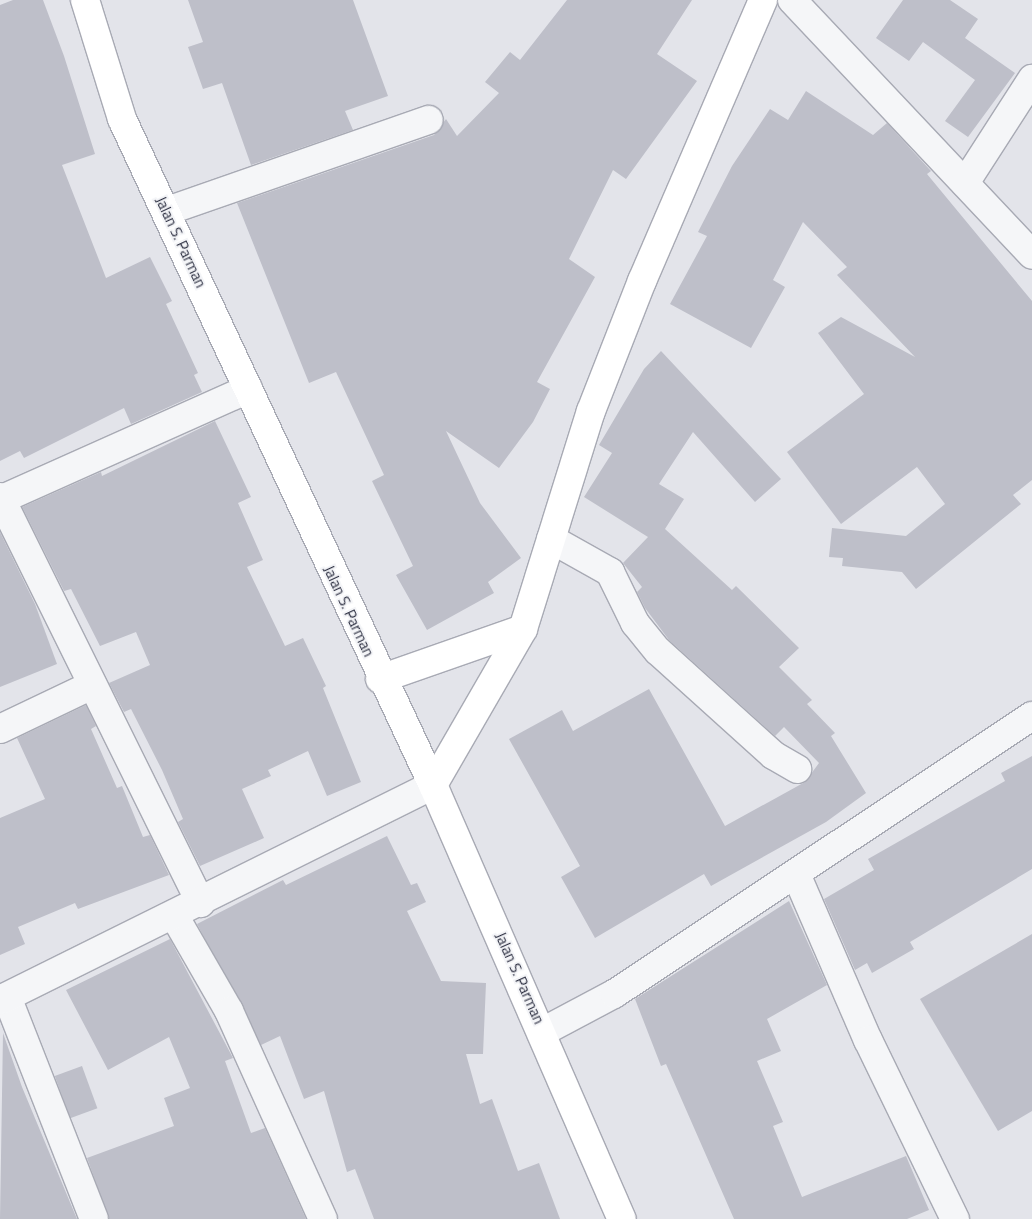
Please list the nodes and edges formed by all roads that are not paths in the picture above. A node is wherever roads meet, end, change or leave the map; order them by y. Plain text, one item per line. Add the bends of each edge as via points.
1 (84, 0) edge
2 (763, 0) edge
3 (792, 0) edge
4 (1032, 79) edge
5 (429, 120) dead end
6 (964, 183) junction
7 (167, 211) junction
8 (1032, 255) edge
9 (248, 389) junction
10 (0, 499) edge
11 (551, 539) junction
12 (523, 629) junction
13 (380, 679) junction
14 (90, 686) junction
15 (1032, 716) edge
16 (0, 729) edge
17 (797, 769) dead end
18 (433, 785) junction
19 (796, 874) junction
20 (201, 903) junction
21 (175, 917) junction
22 (4, 999) edge
23 (544, 1030) junction
24 (94, 1219) edge
25 (323, 1219) edge
26 (622, 1219) edge
27 (955, 1219) edge

1 - 7 main road, Jalan S. Parman via 122,119
2 - 11 main road via 642,281 592,412
3 - 6 street
4 - 6 street
5 - 7 street
6 - 8 street
7 - 9 main road, Jalan S. Parman
9 - 10 street
9 - 13 main road, Jalan S. Parman
10 - 14 street
11 - 12 main road
11 - 17 street via 610,572 635,623 658,651 773,755
12 - 13 main road
12 - 18 main road
13 - 18 main road, Jalan S. Parman
14 - 16 street
14 - 20 street
15 - 19 street
18 - 20 street
18 - 23 main road, Jalan S. Parman
19 - 23 street via 614,994
19 - 27 street via 868,1040
20 - 21 street
21 - 22 street
21 - 25 street via 229,1011
22 - 24 street
23 - 26 main road, Jalan S. Parman

